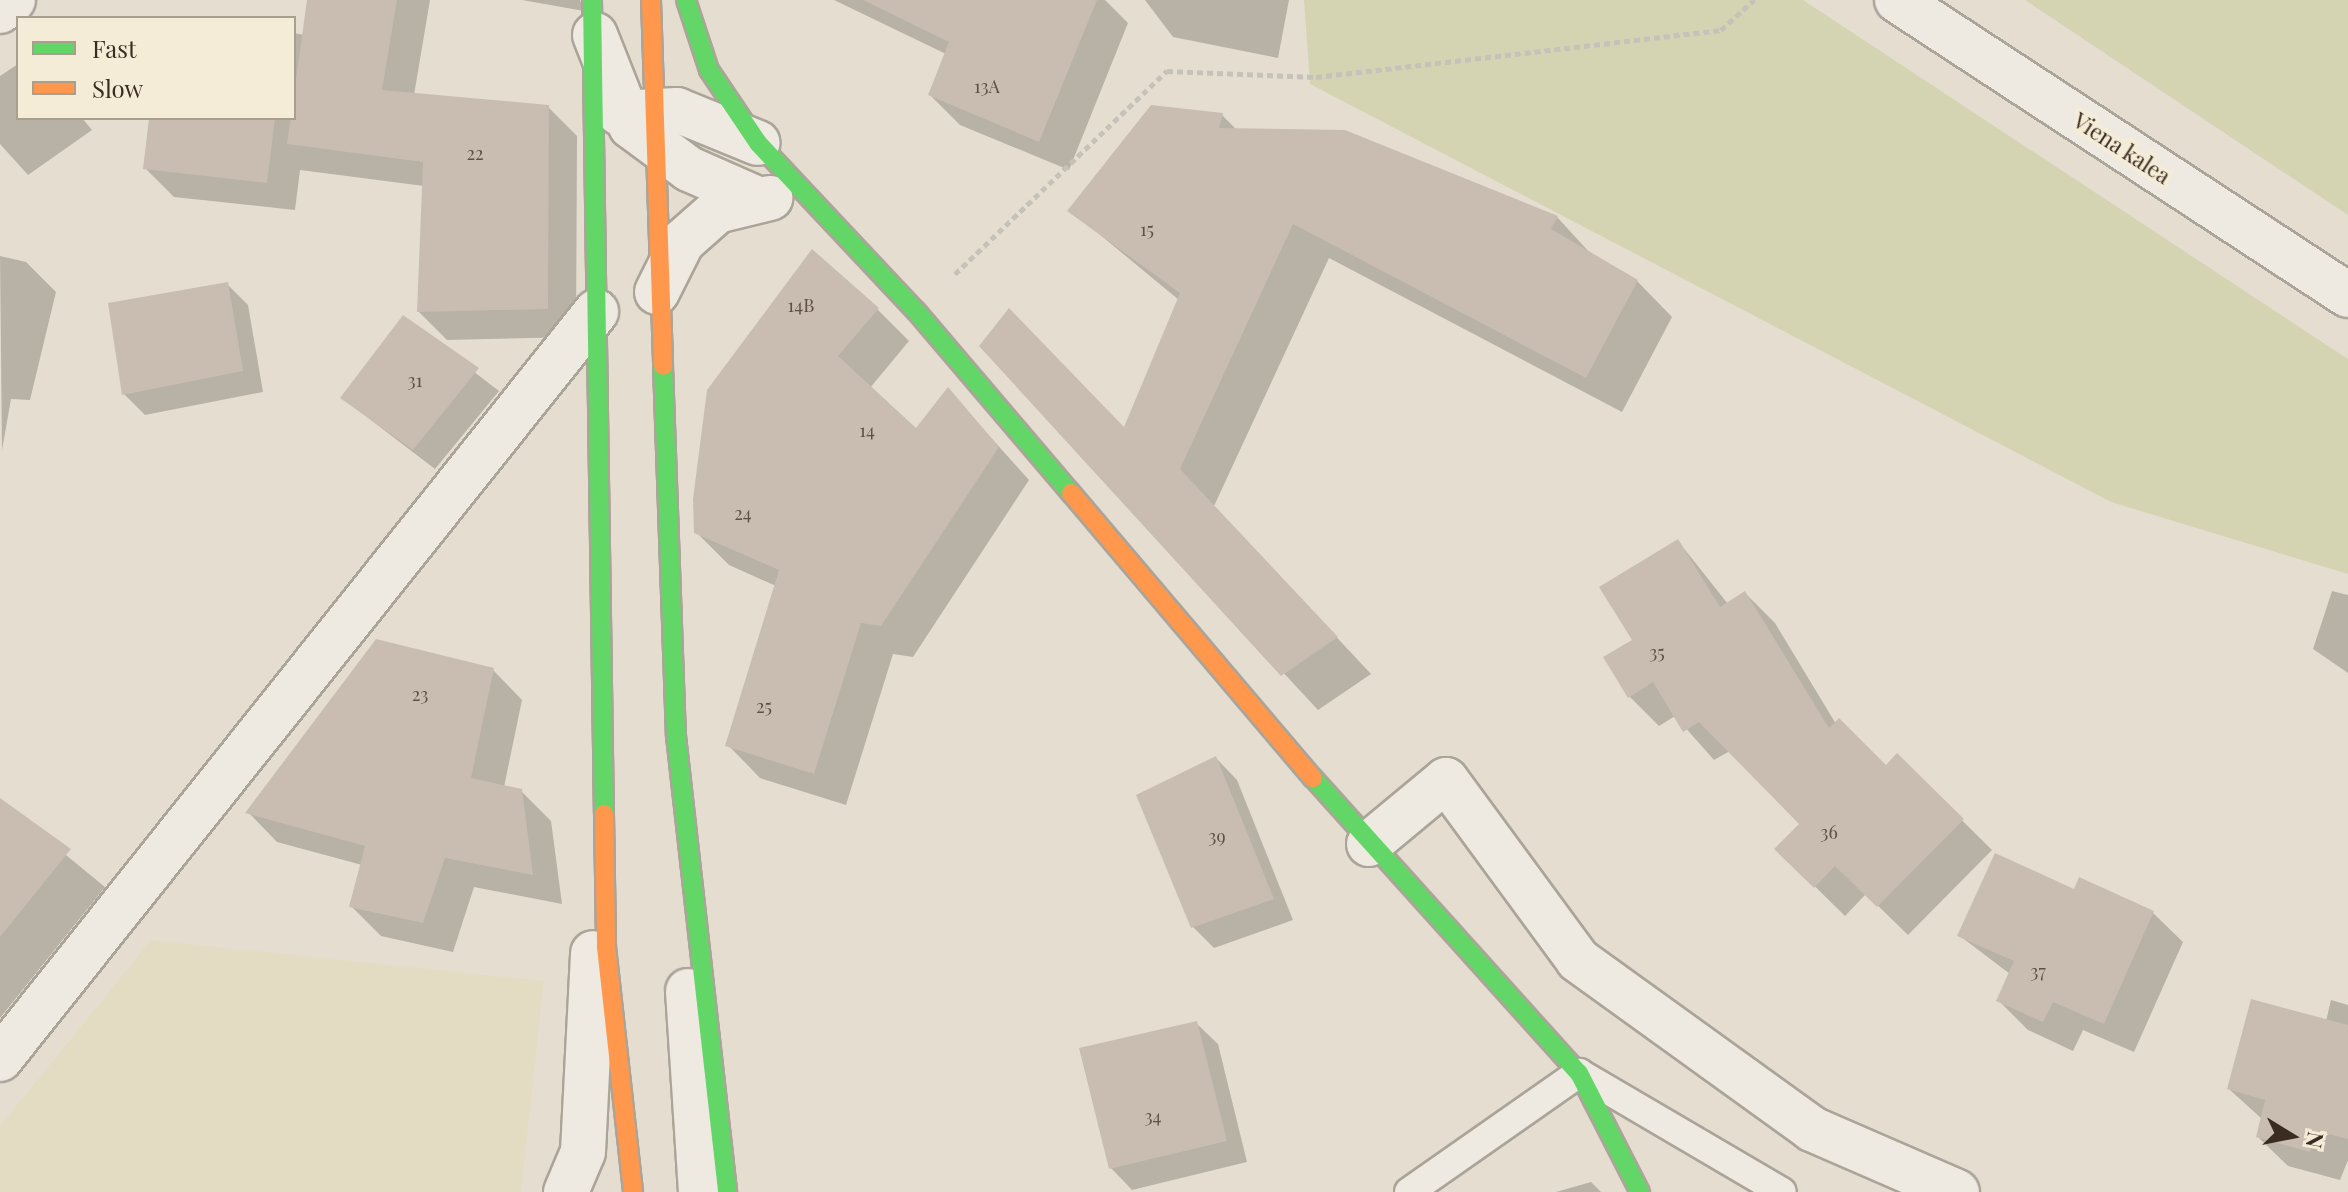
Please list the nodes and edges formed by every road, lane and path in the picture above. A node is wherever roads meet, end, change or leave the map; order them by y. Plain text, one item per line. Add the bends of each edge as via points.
1 (13, 0) edge
2 (651, 0) edge
3 (686, 0) edge
4 (1754, 0) edge
5 (1897, 0) edge
6 (588, 10) edge
7 (0, 11) edge
8 (631, 122) junction
9 (758, 143) junction
10 (755, 198) junction
11 (806, 199) junction
12 (657, 292) junction
13 (2348, 295) edge
14 (916, 311) junction
15 (596, 312) junction
16 (600, 734) junction
17 (687, 843) junction
18 (1369, 844) junction
19 (0, 1059) edge
20 (1579, 1073) junction
21 (566, 1192) edge
22 (633, 1192) edge
23 (701, 1192) edge
24 (727, 1192) edge
25 (1409, 1192) edge
26 (1640, 1192) edge
27 (1782, 1192) edge
28 (1957, 1192) edge

1 - 7 street
2 - 8 main road
3 - 9 main road via 709,70
4 - 14 path via 1721,30 1316,77 1167,71
5 - 13 street, Viena kalea
6 - 8 street
8 - 9 street via 710,120
8 - 10 street
8 - 12 main road
8 - 15 main road
9 - 11 main road
10 - 11 street
10 - 12 street via 717,211 682,242
11 - 14 main road
12 - 17 main road
14 - 18 main road
15 - 16 main road
15 - 19 street
16 - 21 street via 583,1152
16 - 22 main road via 606,947
17 - 23 street via 689,1072
17 - 24 main road
18 - 20 main road
18 - 28 street via 1446,780 1578,960 1812,1129
20 - 25 lane
20 - 26 main road
20 - 27 lane

